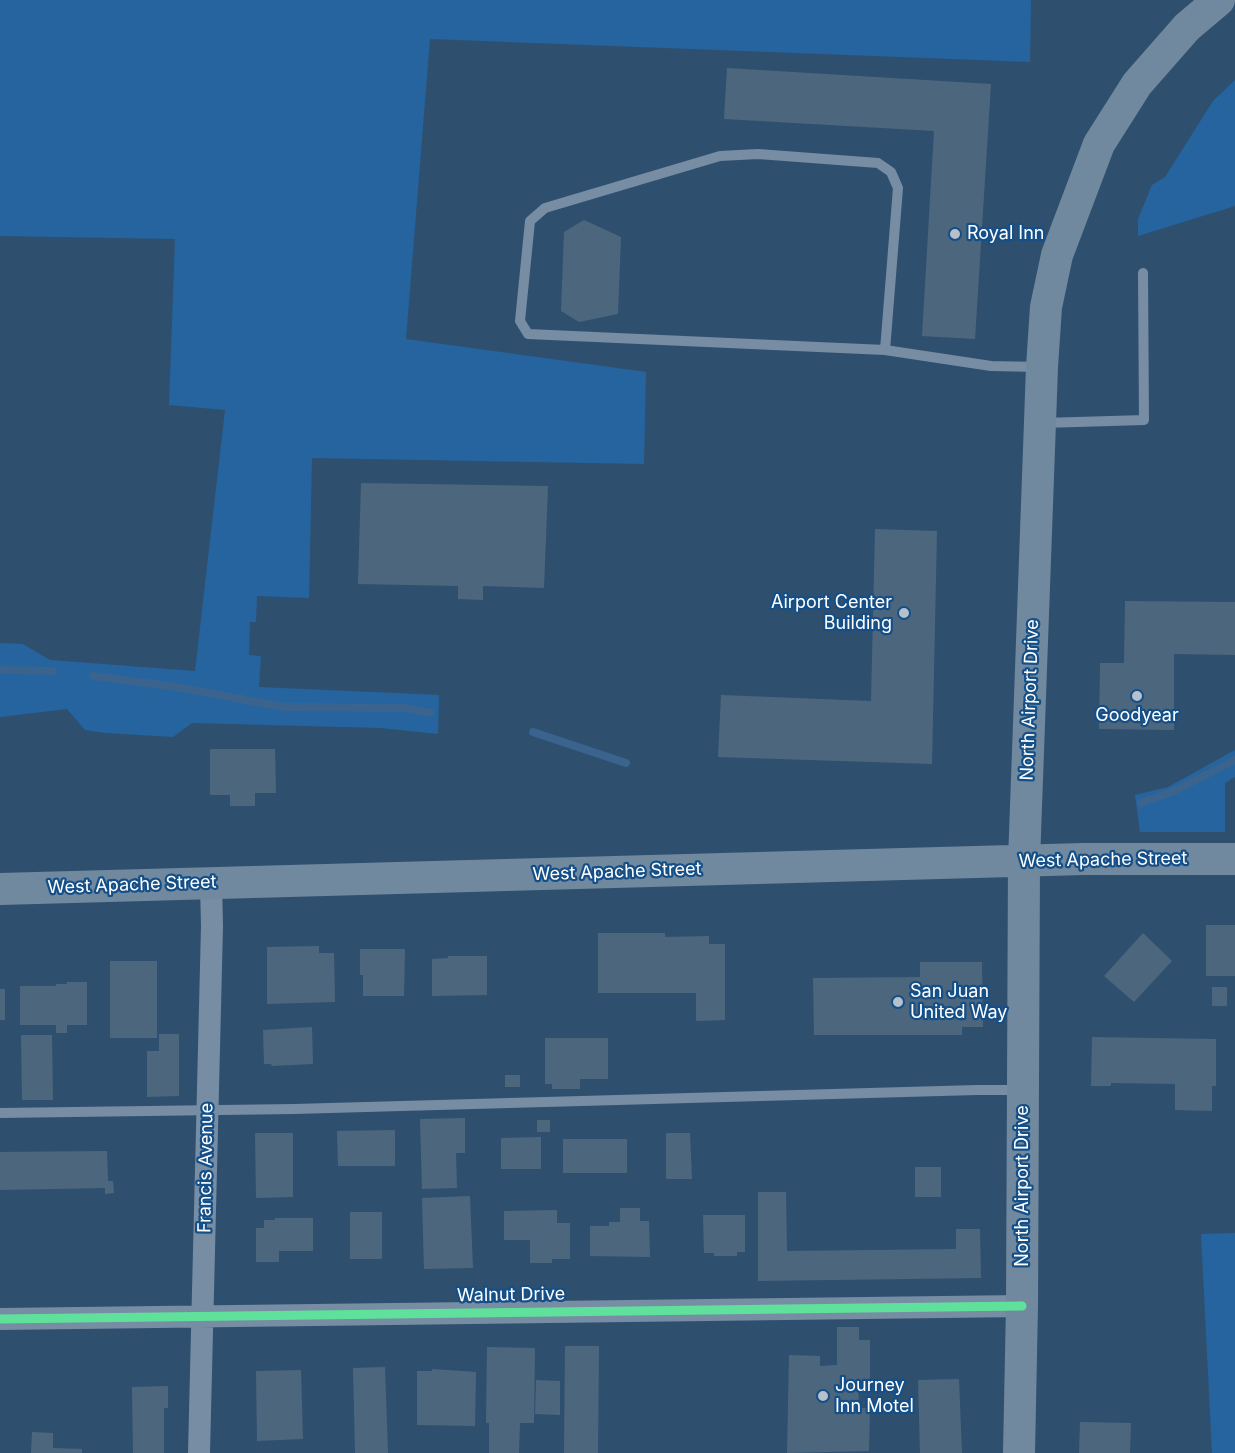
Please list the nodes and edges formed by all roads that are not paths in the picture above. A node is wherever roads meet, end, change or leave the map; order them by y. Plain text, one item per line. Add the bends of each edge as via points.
1 (1219, 0) edge
2 (1143, 273) dead end
3 (885, 350) junction
4 (1041, 367) junction
5 (1040, 423) junction
6 (1235, 859) edge
7 (1024, 861) junction
8 (211, 883) junction
9 (0, 890) edge
10 (1024, 1090) junction
11 (208, 1110) junction
12 (0, 1113) edge
13 (1022, 1306) junction
14 (203, 1316) junction
15 (0, 1319) edge
16 (199, 1453) edge
17 (1019, 1453) edge

1 - 4 main road, North Airport Drive via 1188,27 1137,84 1100,144 1057,255 1046,307
2 - 5 lane via 1144,420
3 - 3 lane via 528,334 520,321 530,221 545,208 720,156 758,154 878,163 891,172 898,188
3 - 4 lane via 991,366
4 - 5 main road, North Airport Drive
5 - 7 main road, North Airport Drive
6 - 7 main road, West Apache Street
7 - 8 main road, West Apache Street
7 - 10 main road, North Airport Drive
8 - 9 main road, West Apache Street
8 - 11 street, Francis Avenue
10 - 11 lane
10 - 13 main road, North Airport Drive
11 - 12 lane
11 - 14 street, Francis Avenue
13 - 14 street, Walnut Drive
13 - 17 main road, North Airport Drive
14 - 15 street, Walnut Drive
14 - 16 street, Francis Avenue

